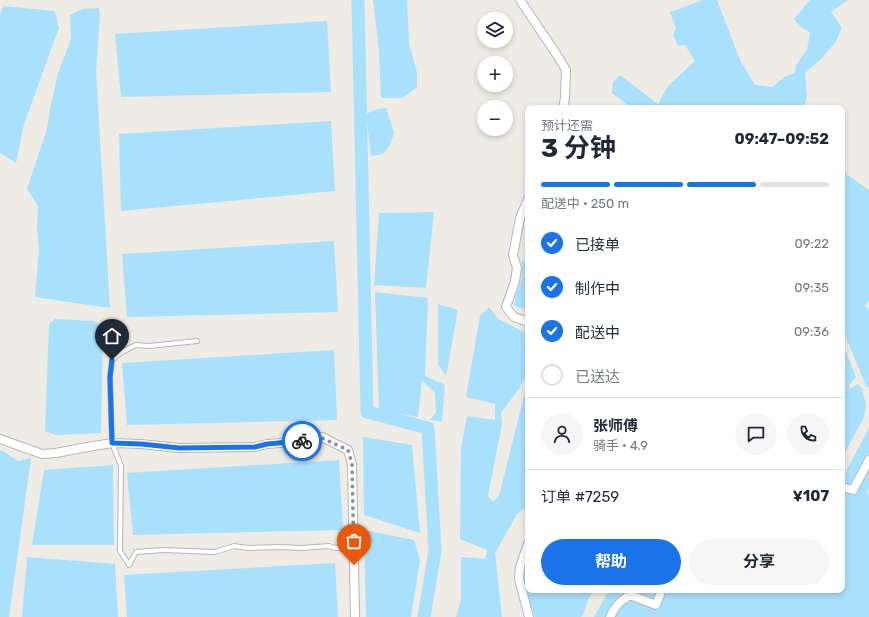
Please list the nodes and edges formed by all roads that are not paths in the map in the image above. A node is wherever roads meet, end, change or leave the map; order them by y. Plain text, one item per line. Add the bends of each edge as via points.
1 (520, 0) edge
2 (564, 105) edge
3 (525, 206) edge
4 (525, 321) edge
5 (197, 341) dead end
6 (0, 439) edge
7 (112, 443) junction
8 (869, 460) edge
9 (845, 488) edge
10 (354, 552) junction
11 (525, 553) edge
12 (661, 593) edge
13 (355, 617) edge
14 (529, 617) edge
15 (610, 617) edge

1 - 2 street via 566,70
3 - 4 street via 520,218 513,255 517,268 515,281 506,307 514,317
5 - 7 lane via 136,345 112,360
6 - 7 street via 42,454
7 - 10 street via 179,448 255,447 322,438 348,450 352,464
7 - 10 lane via 121,466 120,551 129,565 136,552 163,550 215,552 234,546 329,546 346,547
8 - 9 street via 853,490
10 - 13 street
11 - 14 street via 519,579
12 - 15 street via 656,605 630,595 621,600

